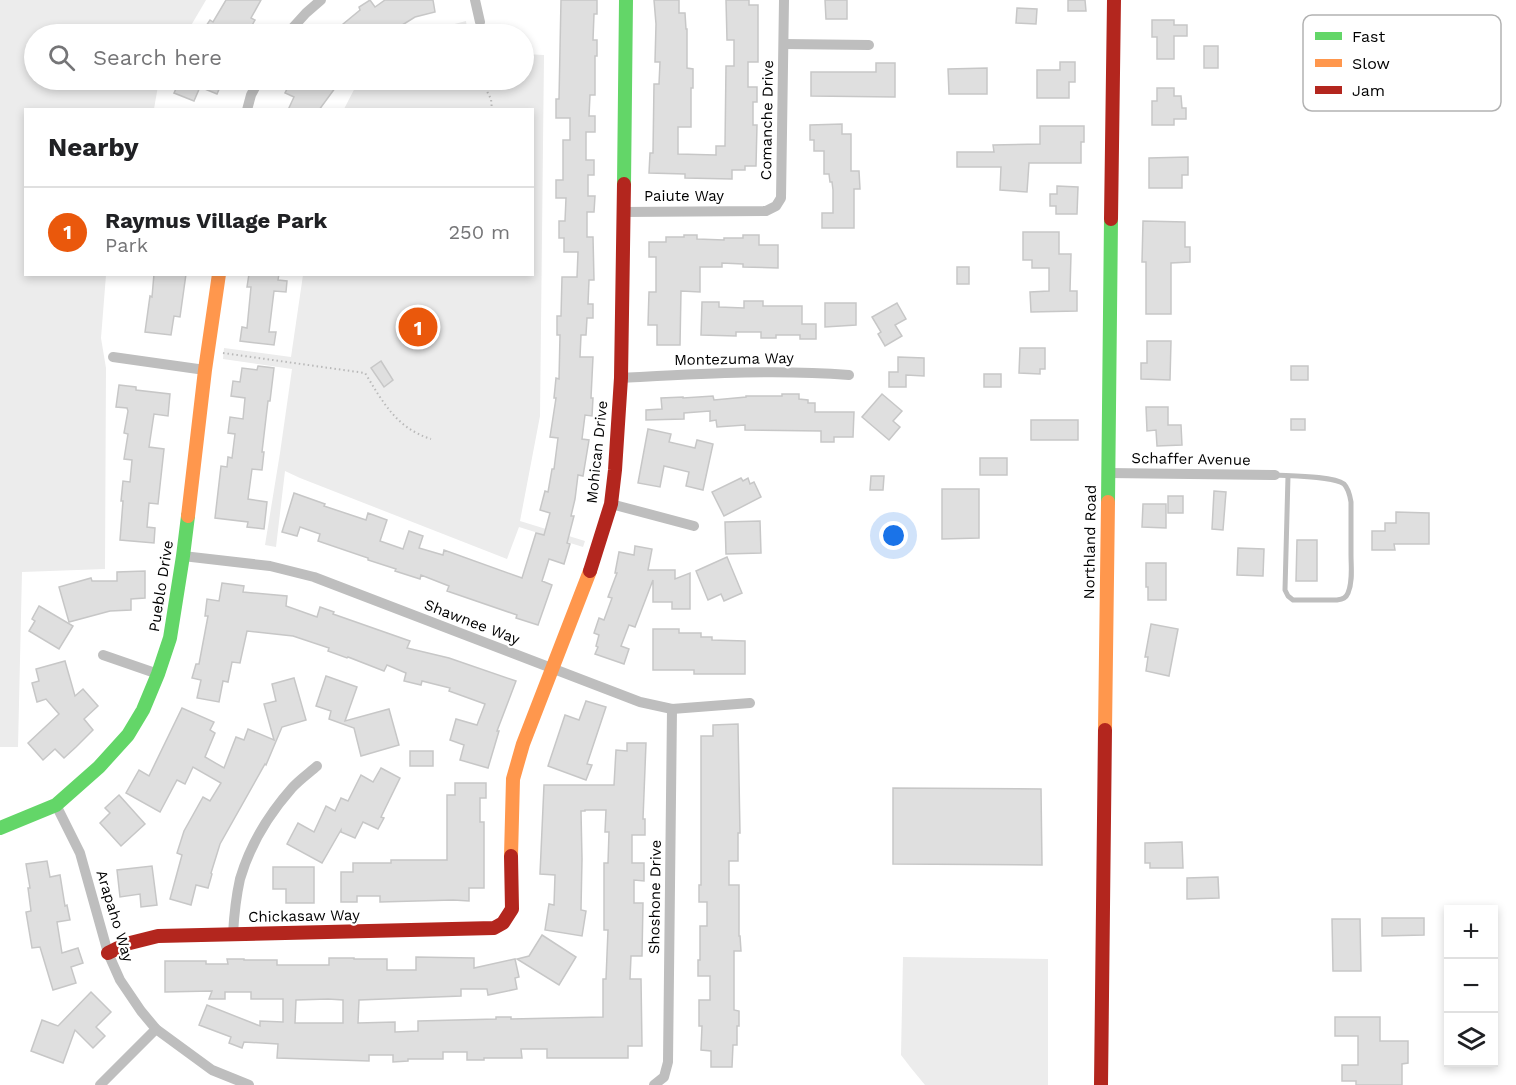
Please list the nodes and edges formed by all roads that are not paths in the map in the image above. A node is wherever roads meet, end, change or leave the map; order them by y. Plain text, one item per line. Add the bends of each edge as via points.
1 (321, 0) edge
2 (475, 0) edge
3 (626, 0) edge
4 (784, 0) edge
5 (1114, 0) edge
6 (480, 22) dead end
7 (296, 24) edge
8 (784, 44) junction
9 (869, 45) dead end
10 (255, 90) edge
11 (248, 108) edge
12 (745, 211) joint
13 (623, 212) junction
14 (219, 276) edge
15 (113, 357) dead end
16 (205, 370) junction
17 (849, 375) dead end
18 (621, 378) junction
19 (1107, 473) junction
20 (1275, 475) joint
21 (1288, 476) junction
22 (611, 504) junction
23 (694, 526) dead end
24 (183, 556) junction
25 (103, 655) dead end
26 (554, 669) junction
27 (158, 674) junction
28 (750, 703) dead end
29 (672, 709) junction
30 (317, 766) dead end
31 (56, 805) junction
32 (0, 828) edge
33 (503, 924) joint
34 (233, 934) junction
35 (108, 953) junction
36 (156, 1029) junction
37 (657, 1083) edge
38 (100, 1085) edge
39 (249, 1085) edge
40 (1101, 1085) edge

1 - 7 street
2 - 6 street
3 - 13 street, Mohican Drive
4 - 8 street, Comanche Drive
5 - 19 street, Northland Road
8 - 9 street
8 - 12 street, Comanche Drive via 781,198 766,211
10 - 11 street
12 - 13 street, Paiute Way
13 - 18 street, Mohican Drive
14 - 16 street, Pueblo Drive
15 - 16 street
16 - 24 street, Pueblo Drive
17 - 18 street, Montezuma Way via 716,373
18 - 22 street, Mohican Drive
19 - 20 street, Schaffer Avenue
19 - 40 street, Northland Road
20 - 21 lane
21 - 21 lane via 1345,484 1349,494 1351,582 1343,599 1293,600 1285,590
22 - 23 street
22 - 26 street, Mohican Drive
24 - 26 street, Shawnee Way via 270,566 314,577
24 - 27 street, Pueblo Drive via 170,638
25 - 27 street
26 - 29 street, Shawnee Way via 640,702
26 - 33 street, Mohican Drive via 513,779 512,909
27 - 31 street, Pueblo Drive via 128,735
28 - 29 street, Shawnee Way
29 - 37 street, Shoshone Drive via 668,1062 664,1077
30 - 34 street via 293,786 251,850 240,880
31 - 32 street, Pueblo Drive
31 - 35 street, Arapaho Way via 80,853
33 - 34 street, Chickasaw Way via 494,928
34 - 35 street, Chickasaw Way via 159,936
35 - 36 street, Arapaho Way via 120,980
36 - 38 street
36 - 39 street, Arapaho Way via 212,1070

